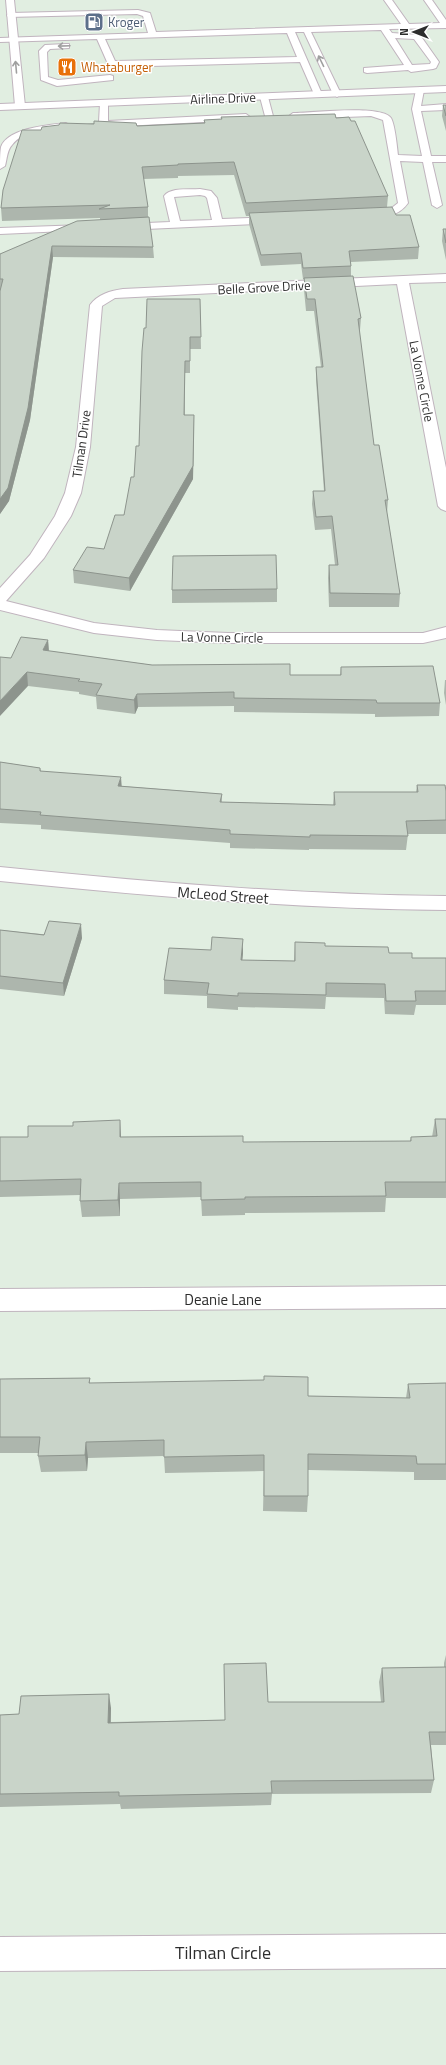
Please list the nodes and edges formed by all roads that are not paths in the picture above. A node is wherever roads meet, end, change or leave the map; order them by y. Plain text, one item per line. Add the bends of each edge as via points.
1 (10, 0) edge
2 (388, 0) edge
3 (428, 0) edge
4 (11, 15) junction
5 (446, 25) edge
6 (383, 26) junction
7 (406, 26) junction
8 (306, 29) junction
9 (44, 30) dead end
10 (290, 30) junction
11 (152, 31) junction
12 (143, 35) junction
13 (388, 35) junction
14 (100, 37) junction
15 (310, 37) junction
16 (0, 40) edge
17 (14, 40) junction
18 (265, 40) junction
19 (103, 45) junction
20 (302, 59) junction
21 (275, 60) junction
22 (411, 69) junction
23 (367, 70) dead end
24 (110, 78) dead end
25 (446, 89) edge
26 (420, 90) junction
27 (318, 94) junction
28 (337, 94) junction
29 (264, 96) junction
30 (104, 103) junction
31 (20, 106) junction
32 (0, 107) edge
33 (446, 107) edge
34 (416, 108) junction
35 (262, 117) junction
36 (103, 124) junction
37 (75, 125) edge
38 (89, 125) edge
39 (393, 156) junction
40 (428, 159) junction
41 (446, 159) edge
42 (0, 166) edge
43 (437, 205) dead end
44 (361, 215) edge
45 (283, 220) edge
46 (218, 222) junction
47 (176, 224) junction
48 (110, 227) edge
49 (94, 228) edge
50 (0, 231) edge
51 (446, 278) edge
52 (402, 280) junction
53 (106, 296) joint
54 (446, 506) edge
55 (0, 598) edge
56 (0, 605) edge
57 (446, 632) edge
58 (0, 874) edge
59 (446, 903) edge
60 (446, 1298) edge
61 (0, 1300) edge
62 (446, 1951) edge
63 (0, 1954) edge

1 - 4 street
2 - 7 lane
3 - 5 lane
4 - 11 lane via 37,18 65,13 84,15 104,11 127,14 137,9 147,15
4 - 17 street
5 - 7 lane
6 - 7 lane
6 - 8 lane
6 - 13 lane
8 - 10 lane
8 - 15 lane
9 - 11 lane
10 - 18 lane
10 - 20 lane
11 - 12 lane
11 - 18 lane
12 - 14 lane
12 - 18 lane via 145,42
13 - 15 lane
13 - 22 lane
13 - 22 lane via 417,37 435,62 433,66
14 - 17 lane
14 - 19 lane
28 -> 15 lane
16 - 17 lane
31 -> 17 street
18 - 21 lane
19 - 21 lane via 112,64 149,59
19 -> 24 lane via 48,47 43,51 44,78 57,83
20 - 21 lane
20 - 27 lane
22 - 23 lane
25 - 26 street, Airline Drive
26 - 28 street, Airline Drive
26 - 34 lane
27 - 28 street, Airline Drive
27 - 29 street, Airline Drive
29 - 30 street, Airline Drive
29 - 35 lane
30 - 31 street, Airline Drive
30 - 36 lane
31 - 32 street, Airline Drive
33 - 34 lane
34 - 40 lane
35 - 36 lane
35 - 39 lane via 371,113 382,115 387,119
36 - 38 lane
37 - 42 lane via 38,129 18,136 7,143
39 - 40 lane via 402,159
39 - 44 lane via 403,203 400,209 392,213
40 - 41 lane
40 - 43 lane
45 - 46 lane
46 - 47 lane
46 - 47 lane via 212,198 208,193 200,192 169,196
47 - 48 lane
49 - 50 lane
51 - 52 street, Belle Grove Drive
52 - 53 street, Belle Grove Drive via 123,293
52 - 54 street, La Vonne Circle
53 - 55 street, Tilman Drive via 96,304 83,447 73,493 63,516 36,558
56 - 57 street, La Vonne Circle via 94,628 157,635 228,638 423,638
58 - 59 street, McLeod Street via 264,898
60 - 61 street, Deanie Lane
62 - 63 street, Tilman Circle

